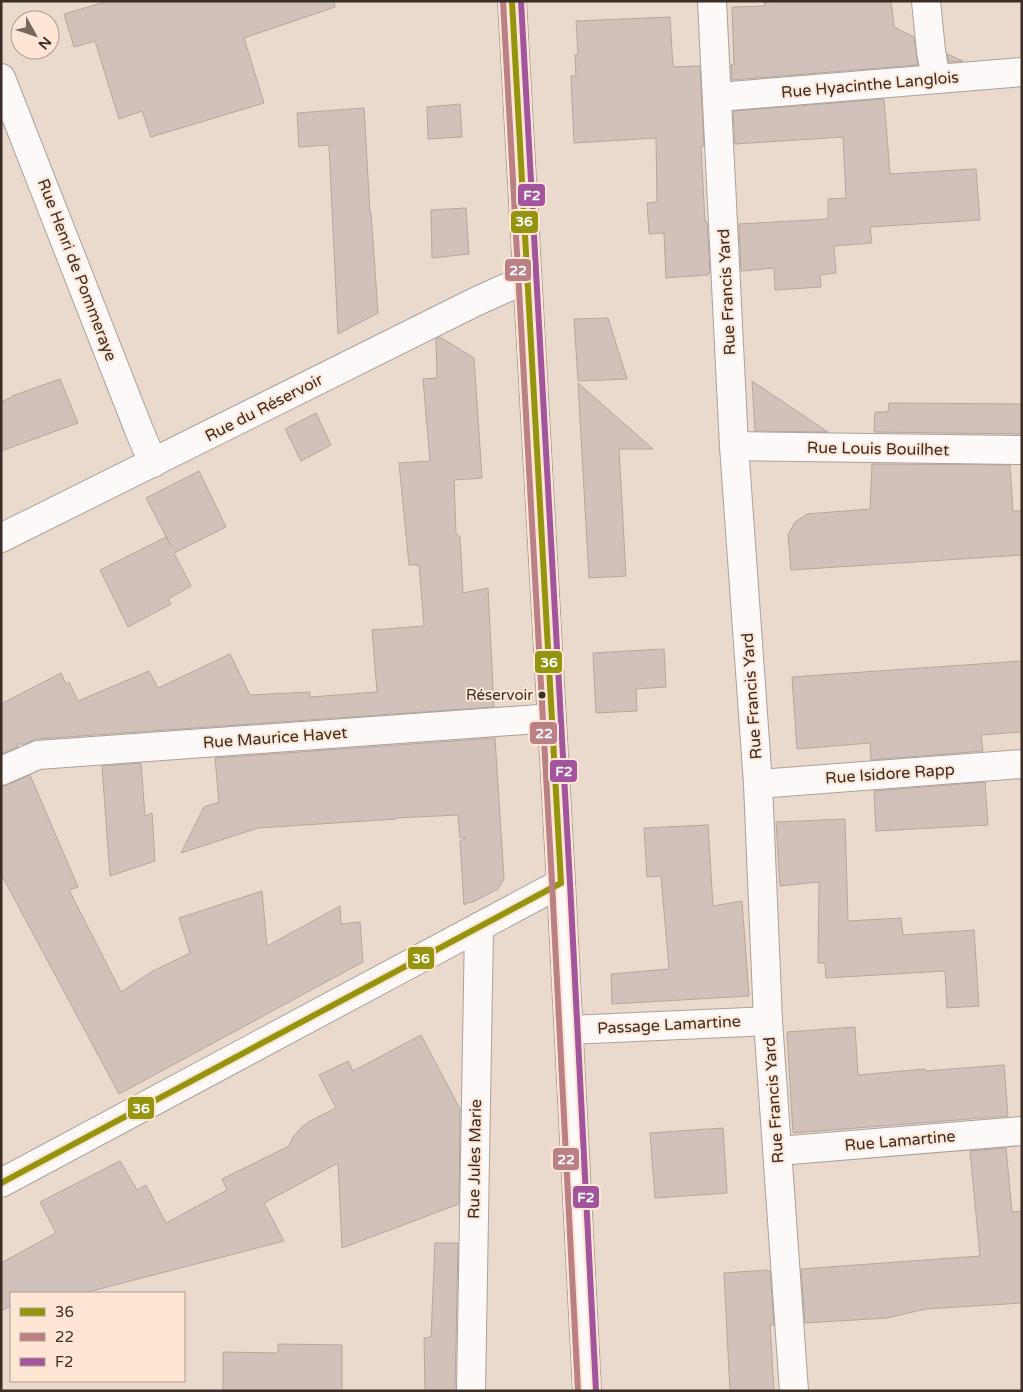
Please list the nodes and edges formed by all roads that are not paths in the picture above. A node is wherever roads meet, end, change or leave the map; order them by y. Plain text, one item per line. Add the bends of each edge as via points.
1 (512, 1) edge
2 (712, 1) edge
3 (926, 1) edge
4 (1022, 72) edge
5 (1, 78) edge
6 (936, 79) junction
7 (718, 97) junction
8 (527, 279) junction
9 (734, 446) junction
10 (1022, 450) edge
11 (154, 463) junction
12 (1, 538) edge
13 (552, 718) junction
14 (1022, 764) edge
15 (1, 771) edge
16 (758, 784) junction
17 (561, 883) junction
18 (479, 928) junction
19 (768, 1021) junction
20 (569, 1030) junction
21 (1022, 1131) edge
22 (778, 1152) junction
23 (1, 1183) edge
24 (471, 1391) edge
25 (587, 1391) edge
26 (794, 1391) edge

1 - 8 street
2 - 7 street, Rue Francis Yard
3 - 6 street
4 - 6 street, Rue Hyacinthe Langlois
5 - 11 street, Rue Henri de Pommeraye
6 - 7 street, Rue Hyacinthe Langlois
7 - 9 street, Rue Francis Yard
8 - 11 street, Rue du Réservoir
8 - 13 street
9 - 10 street, Rue Louis Bouilhet
9 - 16 street, Rue Francis Yard
11 - 12 street, Rue du Réservoir
13 - 15 street, Rue Maurice Havet via 38,755
13 - 17 street
14 - 16 street, Rue Isidore Rapp
16 - 19 street, Rue Francis Yard
17 - 18 street
17 - 20 street
18 - 23 street
18 - 24 street, Rue Jules Marie
19 - 20 street, Passage Lamartine
19 - 22 street, Rue Francis Yard
20 - 25 street
21 - 22 street, Rue Lamartine
22 - 26 street, Rue Francis Yard

